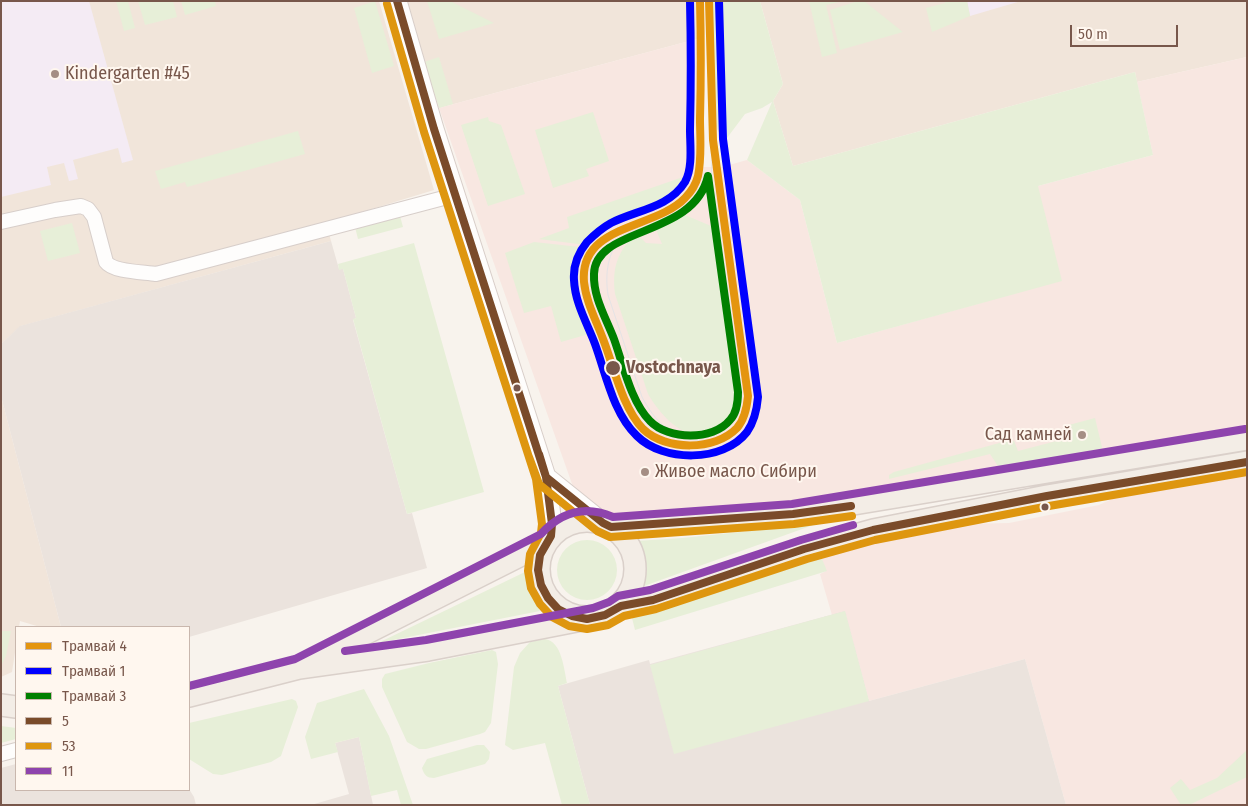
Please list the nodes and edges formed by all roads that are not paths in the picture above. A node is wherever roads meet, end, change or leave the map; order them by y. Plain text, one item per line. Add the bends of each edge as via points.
1 (397, 1) edge
2 (456, 195) junction
3 (1, 222) edge
4 (1247, 439) edge
5 (1247, 462) edge
6 (546, 476) junction
7 (607, 525) junction
8 (549, 539) junction
9 (621, 606) junction
10 (587, 619) junction
11 (299, 668) junction
12 (190, 696) edge
13 (1, 705) edge
14 (15, 707) edge
15 (15, 750) edge
16 (1, 754) edge

1 - 2 main road via 418,79
2 - 3 street via 156,274 109,265 94,217 81,206
2 - 6 main road
4 - 7 main road via 793,514
5 - 9 main road via 873,530 804,549 653,600
6 - 7 main road
6 - 8 main road via 552,524
7 - 8 main road via 588,520 574,522 560,527
7 - 9 main road via 623,537 635,565 634,580
8 - 10 main road via 540,555 541,585 558,609
8 - 11 main road
9 - 10 main road via 605,615
10 - 11 main road via 428,650
11 - 12 main road
13 - 14 main road
15 - 16 street

